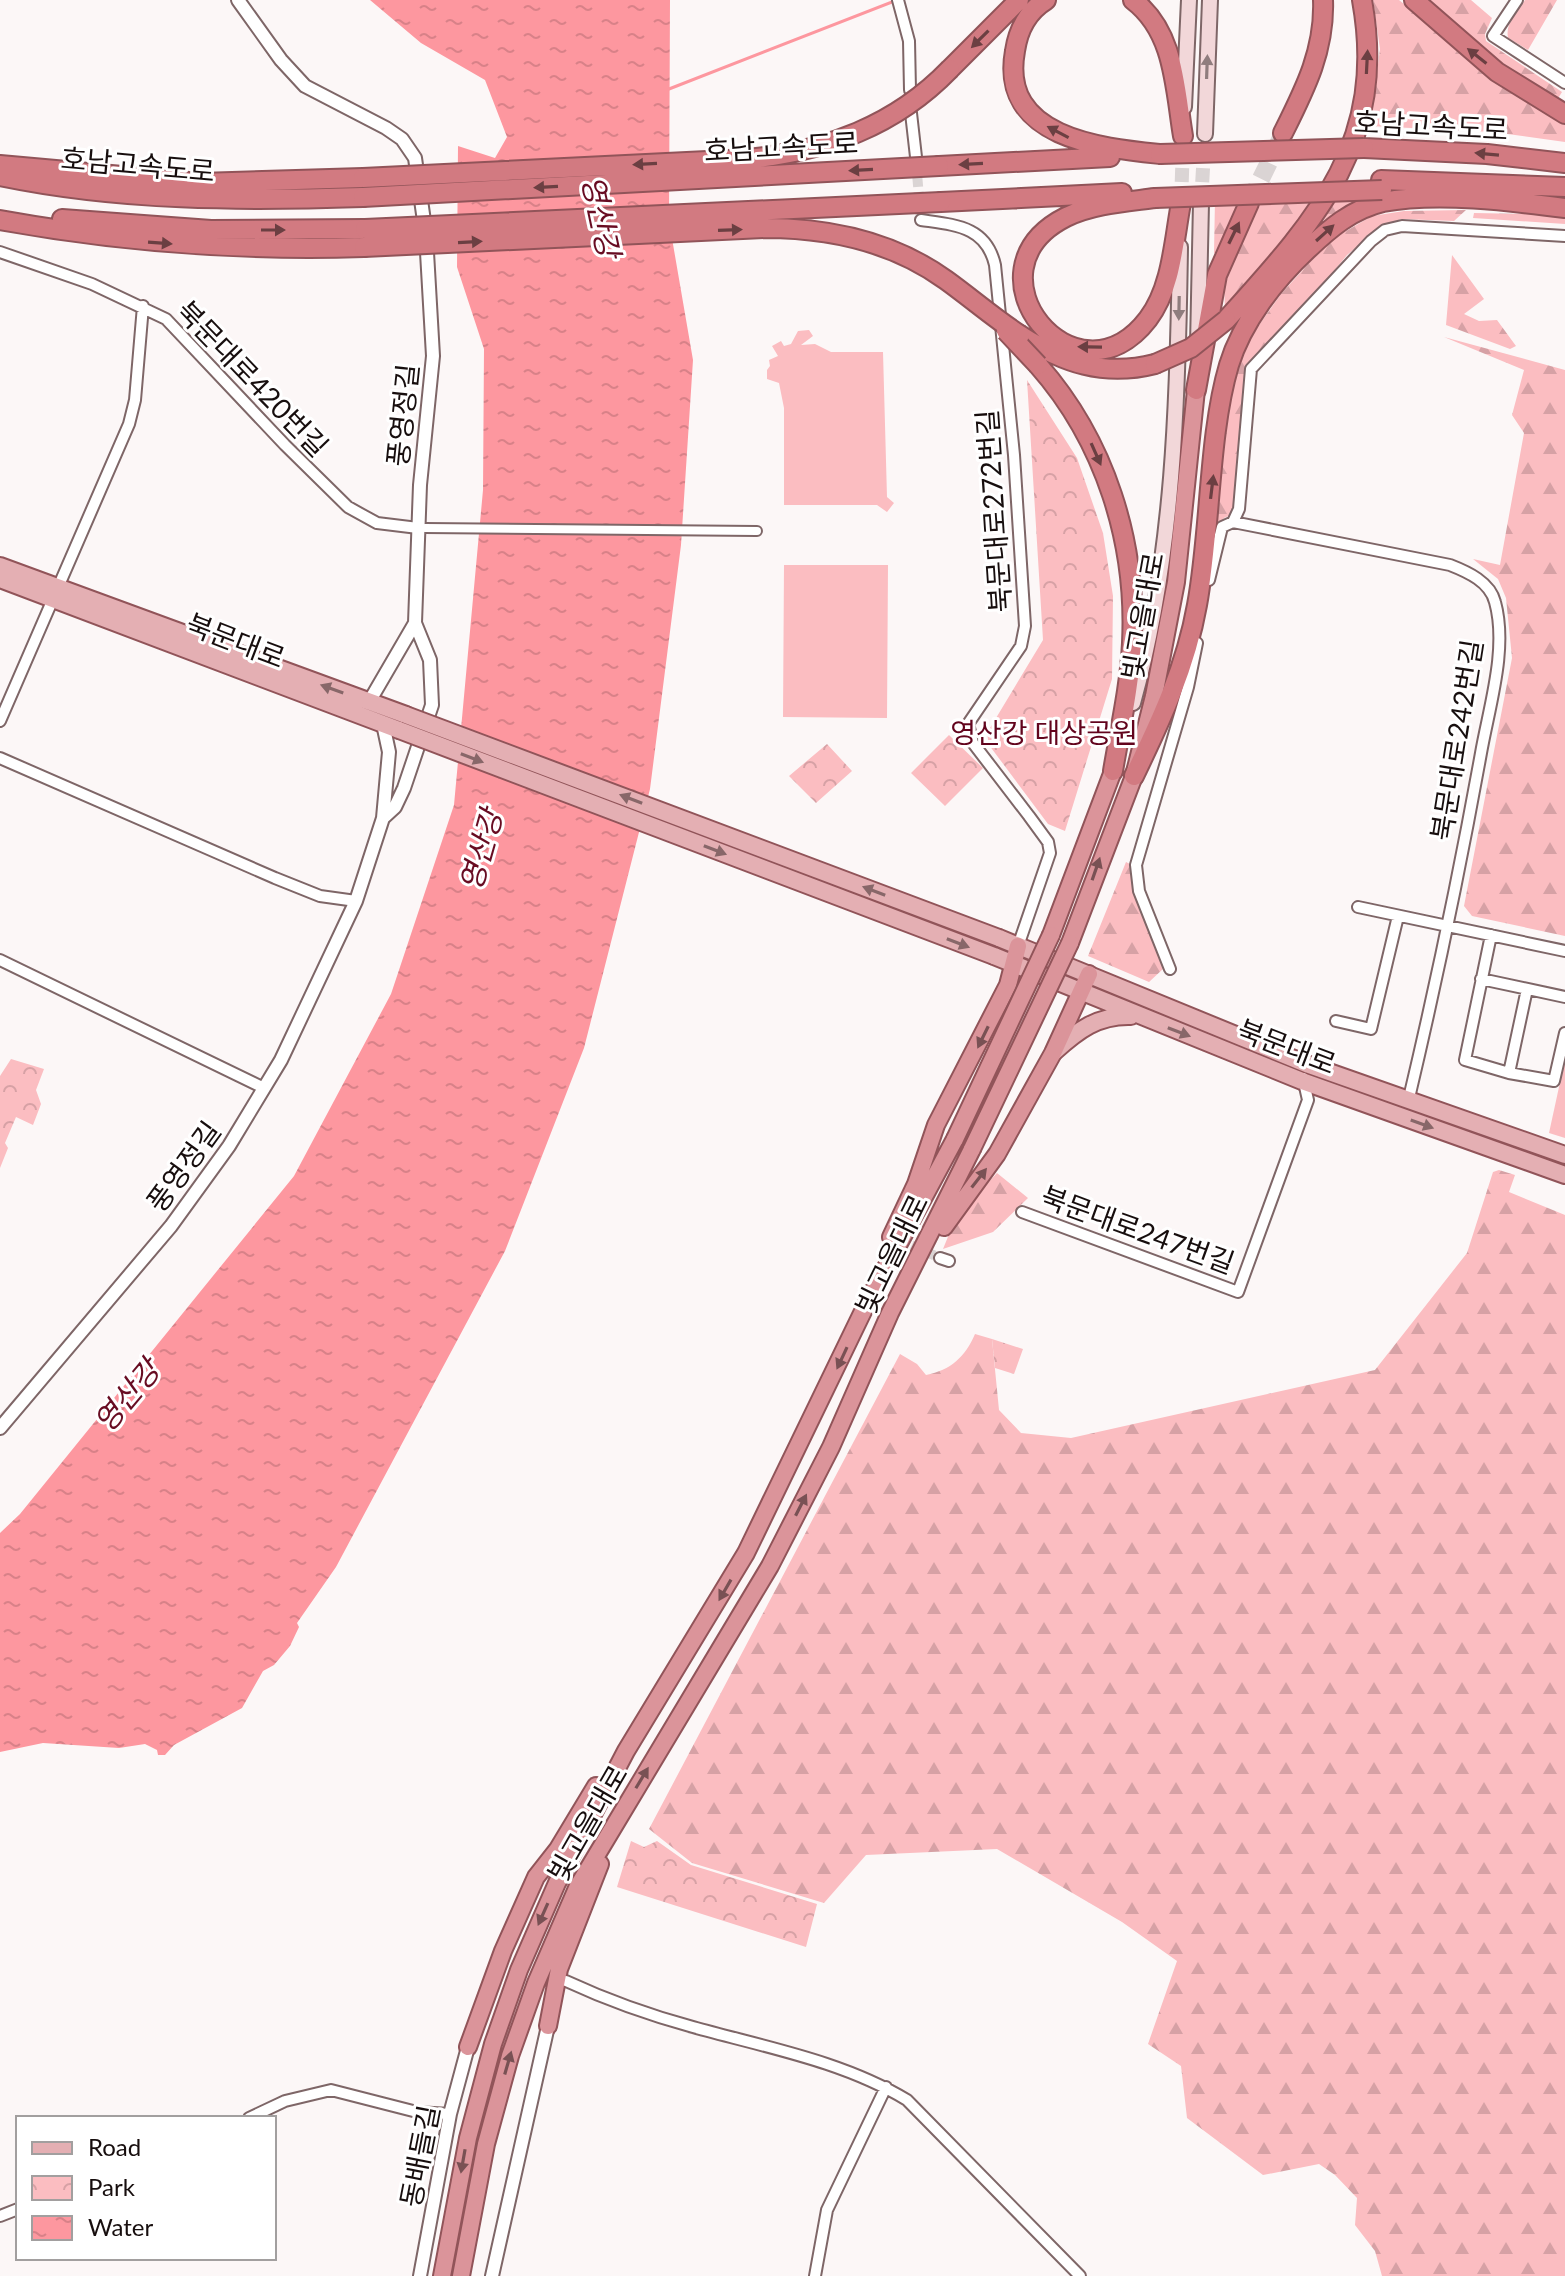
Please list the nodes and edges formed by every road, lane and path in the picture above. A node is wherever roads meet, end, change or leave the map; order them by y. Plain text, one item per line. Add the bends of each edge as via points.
1 (238, 0) edge
2 (898, 0) edge
3 (1046, 0) edge
4 (1133, 0) edge
5 (1189, 0) edge
6 (1210, 0) edge
7 (1323, 0) edge
8 (1362, 0) edge
9 (1414, 0) edge
10 (1517, 0) edge
11 (1015, 3) edge
12 (1565, 83) edge
13 (910, 90) dead end
14 (911, 113) dead end
15 (1565, 114) edge
16 (1283, 133) tunnel mouth
17 (1205, 134) tunnel mouth
18 (1183, 136) joint
19 (1160, 154) junction
20 (916, 157) tunnel mouth
21 (1565, 163) edge
22 (0, 165) edge
23 (0, 176) edge
24 (1381, 185) junction
25 (1565, 187) edge
26 (1157, 195) junction
27 (1565, 195) edge
28 (1181, 203) joint
29 (1201, 203) tunnel mouth
30 (1249, 203) tunnel mouth
31 (1565, 208) edge
32 (0, 210) edge
33 (0, 220) edge
34 (921, 220) dead end
35 (1565, 236) edge
36 (364, 238) junction
37 (0, 252) edge
38 (143, 306) junction
39 (990, 315) junction
40 (1196, 390) junction
41 (1233, 522) junction
42 (421, 528) junction
43 (757, 531) dead end
44 (0, 566) edge
45 (0, 579) edge
46 (56, 594) junction
47 (415, 623) junction
48 (369, 702) junction
49 (0, 721) edge
50 (396, 723) junction
51 (0, 758) edge
52 (1113, 771) junction
53 (1134, 776) junction
54 (383, 818) junction
55 (356, 901) junction
56 (1358, 907) dead end
57 (1398, 916) junction
58 (1449, 926) junction
59 (1491, 935) junction
60 (1018, 946) junction
61 (1565, 951) edge
62 (0, 960) edge
63 (1013, 965) junction
64 (1170, 969) dead end
65 (1089, 974) junction
66 (1481, 979) junction
67 (1527, 989) junction
68 (1081, 992) junction
69 (1565, 997) edge
70 (1140, 1016) junction
71 (1336, 1021) dead end
72 (1565, 1033) edge
73 (1053, 1053) junction
74 (1309, 1065) junction
75 (1509, 1073) junction
76 (1302, 1081) junction
77 (264, 1088) junction
78 (1409, 1098) junction
79 (1565, 1155) edge
80 (1565, 1175) edge
81 (1022, 1212) dead end
82 (867, 1303) junction
83 (890, 1313) junction
84 (0, 1428) edge
85 (626, 1751) junction
86 (621, 1813) junction
87 (566, 1981) dead end
88 (548, 2026) joint
89 (468, 2047) joint
90 (886, 2087) junction
91 (450, 2114) junction
92 (253, 2116) edge
93 (420, 2276) edge
94 (442, 2276) edge
95 (461, 2276) edge
96 (492, 2276) edge
97 (815, 2276) edge
98 (1080, 2276) edge

1 - 42 street, 풍영정길 via 305,86 386,128 415,158 433,356
2 - 13 street via 905,20
19 -> 3 highway via 1090,146 1048,128 1023,100 1015,81 1017,37
4 - 18 highway via 1165,41
5 - 18 main road
17 -> 6 main road
7 - 16 highway via 1318,57
39 -> 8 highway, bridge via 1045,351 1091,367 1125,369 1155,364 1191,348 1226,320 1320,211 1346,160 1367,70
15 -> 9 highway via 1497,72
10 - 12 street via 1493,36
11 -> 22 highway, bridge via 904,109 861,133 802,152 748,159 200,183
14 - 20 street
21 -> 19 highway, 호남고속도로, bridge via 1364,148
19 -> 23 highway, 호남고속도로, bridge via 363,197 193,199
24 - 25 highway, 호남고속도로
24 - 26 highway, 호남고속도로
24 - 27 highway
28 -> 26 highway via 1162,293 1135,334 1094,349 1050,337 1034,320 1025,297 1030,251 1043,232 1088,209
26 - 36 highway, 호남고속도로, bridge via 941,202
28 -> 52 main road, 빛고을대로 via 1179,327 1164,532 1141,665
29 - 40 main road, 빛고을대로
40 -> 30 highway via 1217,275
53 -> 31 highway via 1185,657 1197,606 1227,376 1259,305 1333,226 1381,203 1444,200
32 -> 36 highway, 호남고속도로 via 122,226
33 -> 36 highway via 150,243 297,249
34 - 60 street, 북문대로272번길 via 953,223 977,233 995,265 1025,626 1021,646 968,724 973,743 1048,842 1048,864
35 - 41 street via 1402,226 1371,241 1251,369 1239,509
36 -> 39 highway, bridge via 796,228 862,239 907,257
37 - 38 street, 북문대로420번길
38 - 42 street, 북문대로420번길 via 166,319 348,507 377,523
38 - 46 street via 133,411
39 -> 52 highway, bridge via 1069,404 1092,445 1118,513 1128,555 1132,646
40 - 53 highway, 빛고을대로 via 1174,595
41 - 58 street, 북문대로242번길 via 1450,565 1485,585 1495,600 1497,662
41 - 64 street via 1222,527 1217,541 1188,687 1136,865 1139,891
42 - 43 street
42 - 47 street, 풍영정길
44 - 46 main road, 북문대로
45 - 46 main road, 북문대로
48 -> 46 main road, 북문대로
46 - 49 street
46 - 50 main road, 북문대로
47 - 48 street
47 - 54 street, 풍영정길 via 430,660 432,705 404,788
48 - 50 main road, 북문대로
50 - 54 street
60 -> 50 main road, 북문대로, bridge
50 -> 63 main road, 북문대로, bridge
51 - 55 street via 320,896
52 - 82 highway, 빛고을대로, bridge via 1051,935 955,1139
83 -> 53 highway, 빛고을대로, bridge via 1070,943
54 - 55 street, 풍영정길
55 - 77 street, 풍영정길 via 298,1029
56 - 57 street
57 - 58 street
57 - 71 street via 1371,1029
58 - 59 street
58 - 78 street, 북문대로242번길
59 - 61 street
59 - 66 street
60 - 63 highway
60 - 65 main road, 북문대로
62 - 77 street
63 - 68 main road, 북문대로
63 -> 82 highway via 984,1036 936,1125
65 - 68 highway
65 - 74 main road, 북문대로
66 - 67 street
66 - 75 street via 1465,1060
67 - 69 street
67 - 75 street
68 - 70 main road, 북문대로
68 - 73 highway
70 - 73 main road via 1088,1023
70 -> 76 main road, 북문대로
72 - 75 street via 1554,1081
83 -> 73 highway via 949,1216 997,1154
74 - 76 street, 북문대로247번길
74 - 78 main road, 북문대로
76 -> 80 main road, 북문대로
76 - 81 street, 북문대로247번길 via 1308,1100 1238,1292
77 - 84 street, 풍영정길 via 171,1226
78 - 79 main road, 북문대로
82 -> 85 highway, 빛고을대로 via 746,1553
86 -> 83 highway, 빛고을대로 via 770,1566 831,1447
85 - 89 highway via 536,1877
85 -> 94 highway, 빛고을대로 via 557,1883 514,1985 468,2138
86 - 88 highway via 559,1969
95 -> 86 highway, 빛고을대로 via 486,2144 510,2056 578,1886
87 - 90 street via 618,2004
88 - 96 street
89 - 91 street, 동배들길
90 - 97 street via 827,2210
90 - 98 street via 907,2100
91 - 92 street via 417,2112 331,2090 285,2101
91 - 93 street, 동배들길

